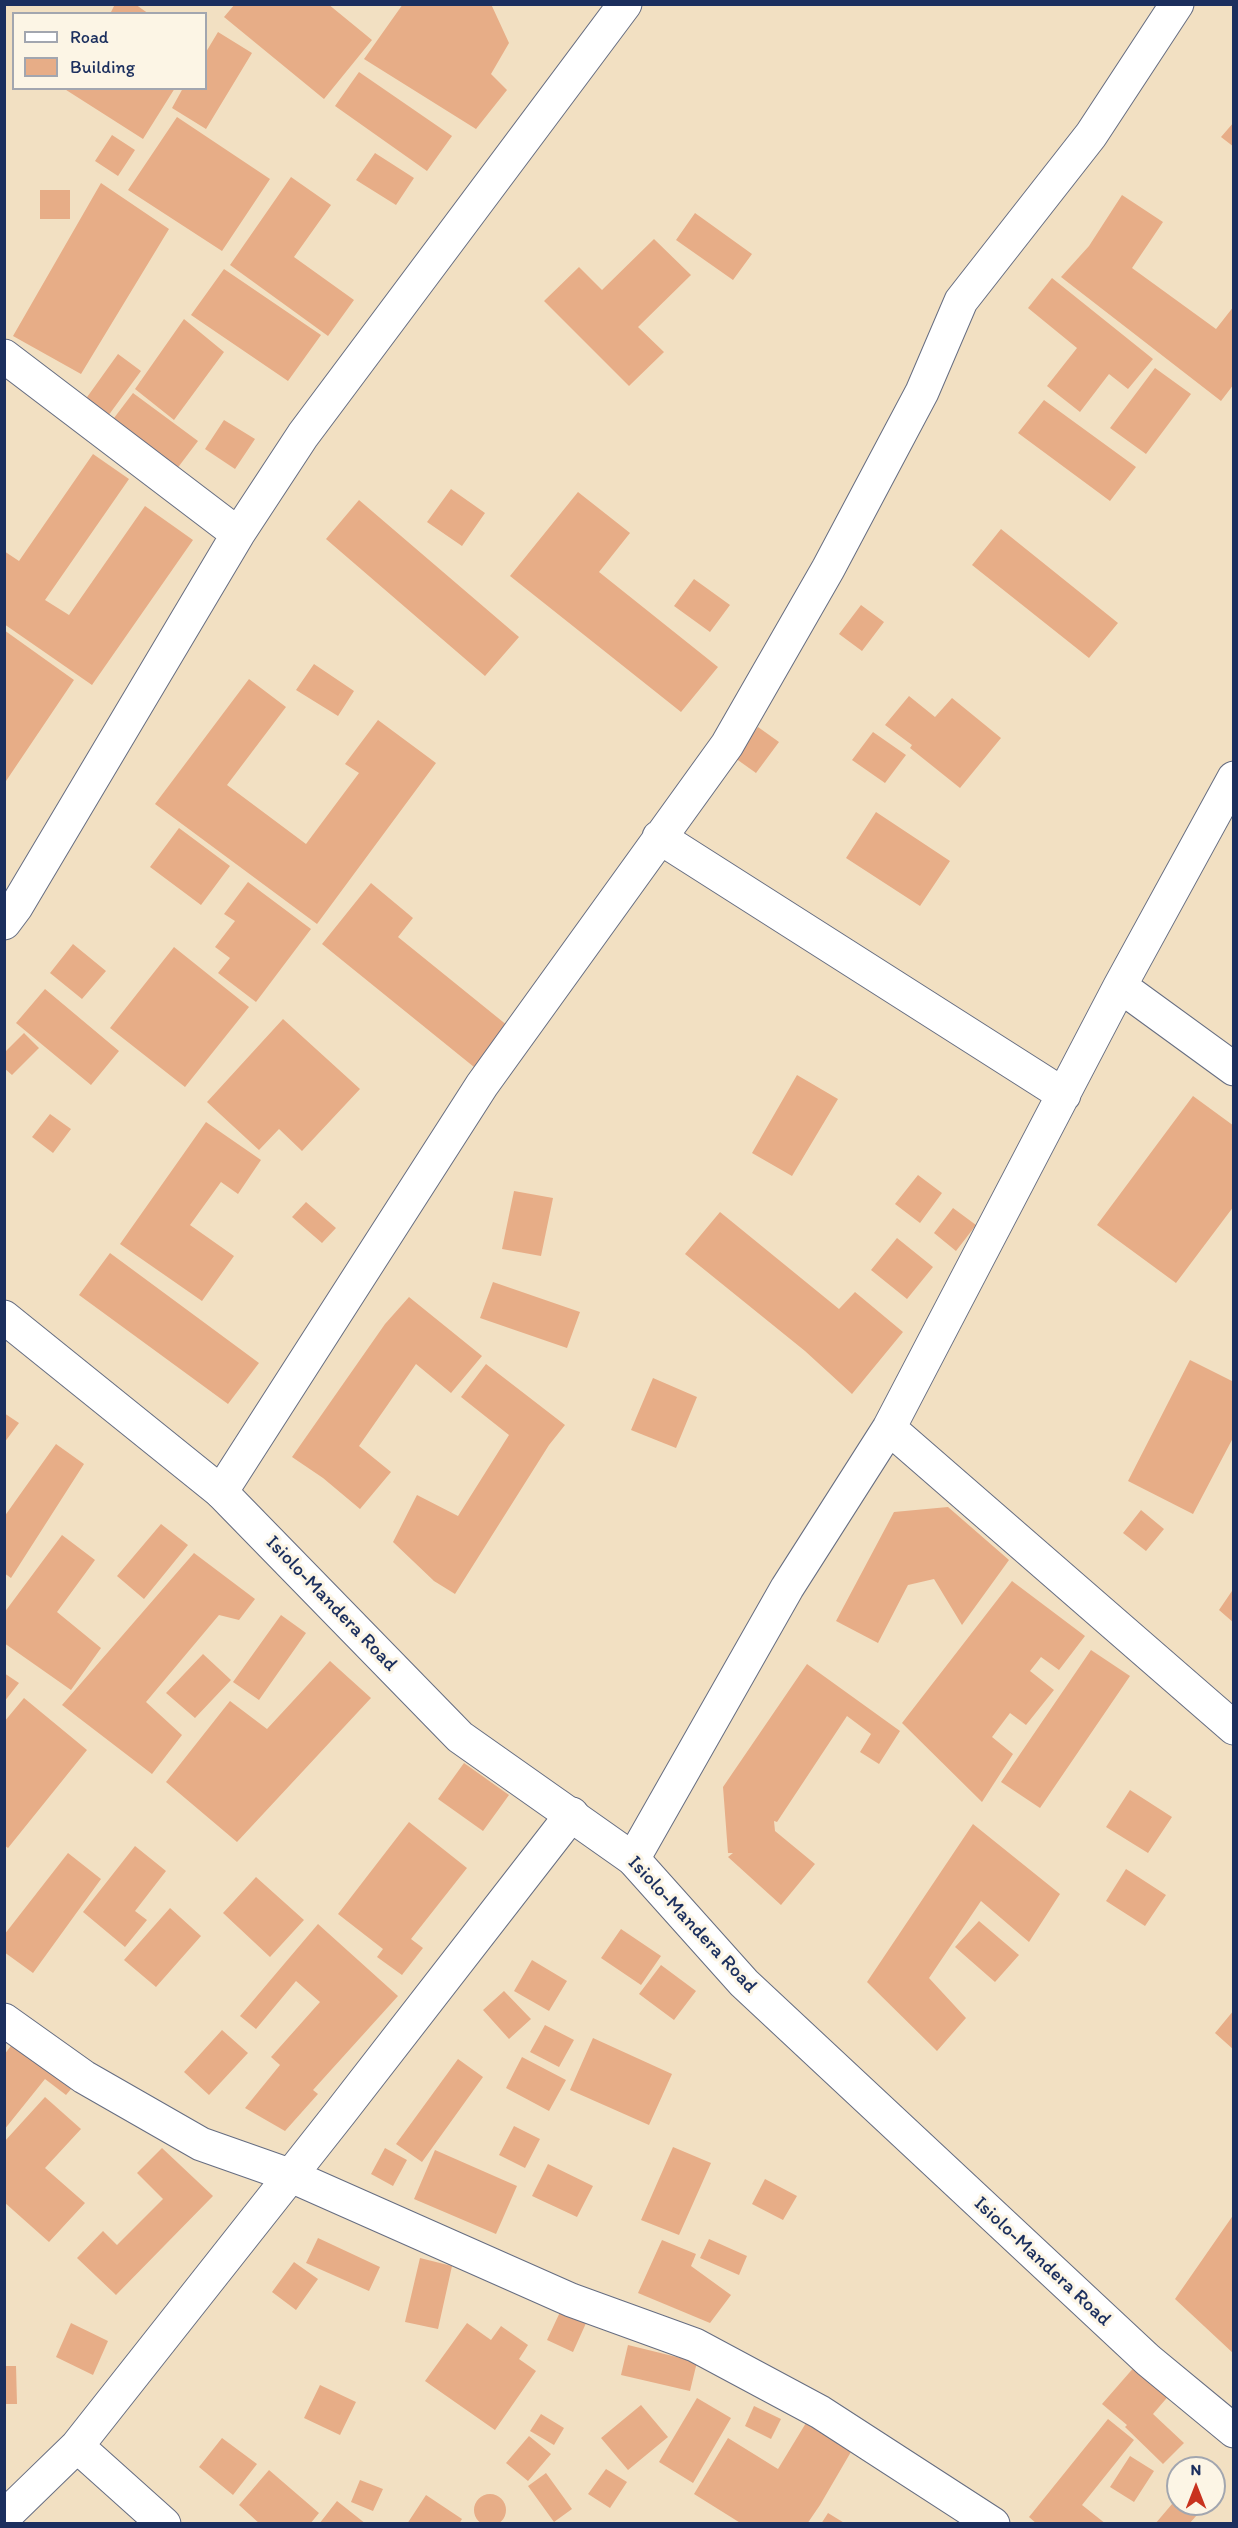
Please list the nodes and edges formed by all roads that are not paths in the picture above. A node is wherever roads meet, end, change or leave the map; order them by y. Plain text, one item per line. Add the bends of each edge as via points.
1 (625, 4) edge
2 (1177, 4) edge
3 (4, 356) edge
4 (237, 534) junction
5 (1233, 778) edge
6 (660, 837) junction
7 (8, 910) edge
8 (1120, 986) junction
9 (1233, 1070) edge
10 (1064, 1095) junction
11 (4, 1317) edge
12 (889, 1428) junction
13 (221, 1492) junction
14 (1233, 1728) edge
15 (572, 1814) junction
16 (633, 1859) junction
17 (4, 2020) edge
18 (289, 2175) junction
19 (1233, 2431) edge
20 (76, 2446) junction
21 (4, 2517) edge
22 (164, 2523) edge
23 (993, 2523) edge

1 - 4 main road via 303,435
2 - 6 main road via 1091,135 961,301 922,392 828,569 727,745
3 - 4 main road
4 - 7 main road
5 - 8 main road
6 - 10 main road
6 - 13 main road via 482,1085
8 - 9 main road
8 - 10 main road
10 - 12 main road
11 - 13 main road, Isiolo-Mandera Road
12 - 14 main road
12 - 16 main road via 787,1588
13 - 15 main road, Isiolo-Mandera Road via 460,1737
15 - 16 main road, Isiolo-Mandera Road
15 - 18 main road
16 - 19 main road, Isiolo-Mandera Road via 744,1983 1140,2352
17 - 18 main road via 84,2077 201,2144
18 - 20 main road
18 - 23 main road via 571,2300 695,2345 820,2412
20 - 21 main road
20 - 22 main road

